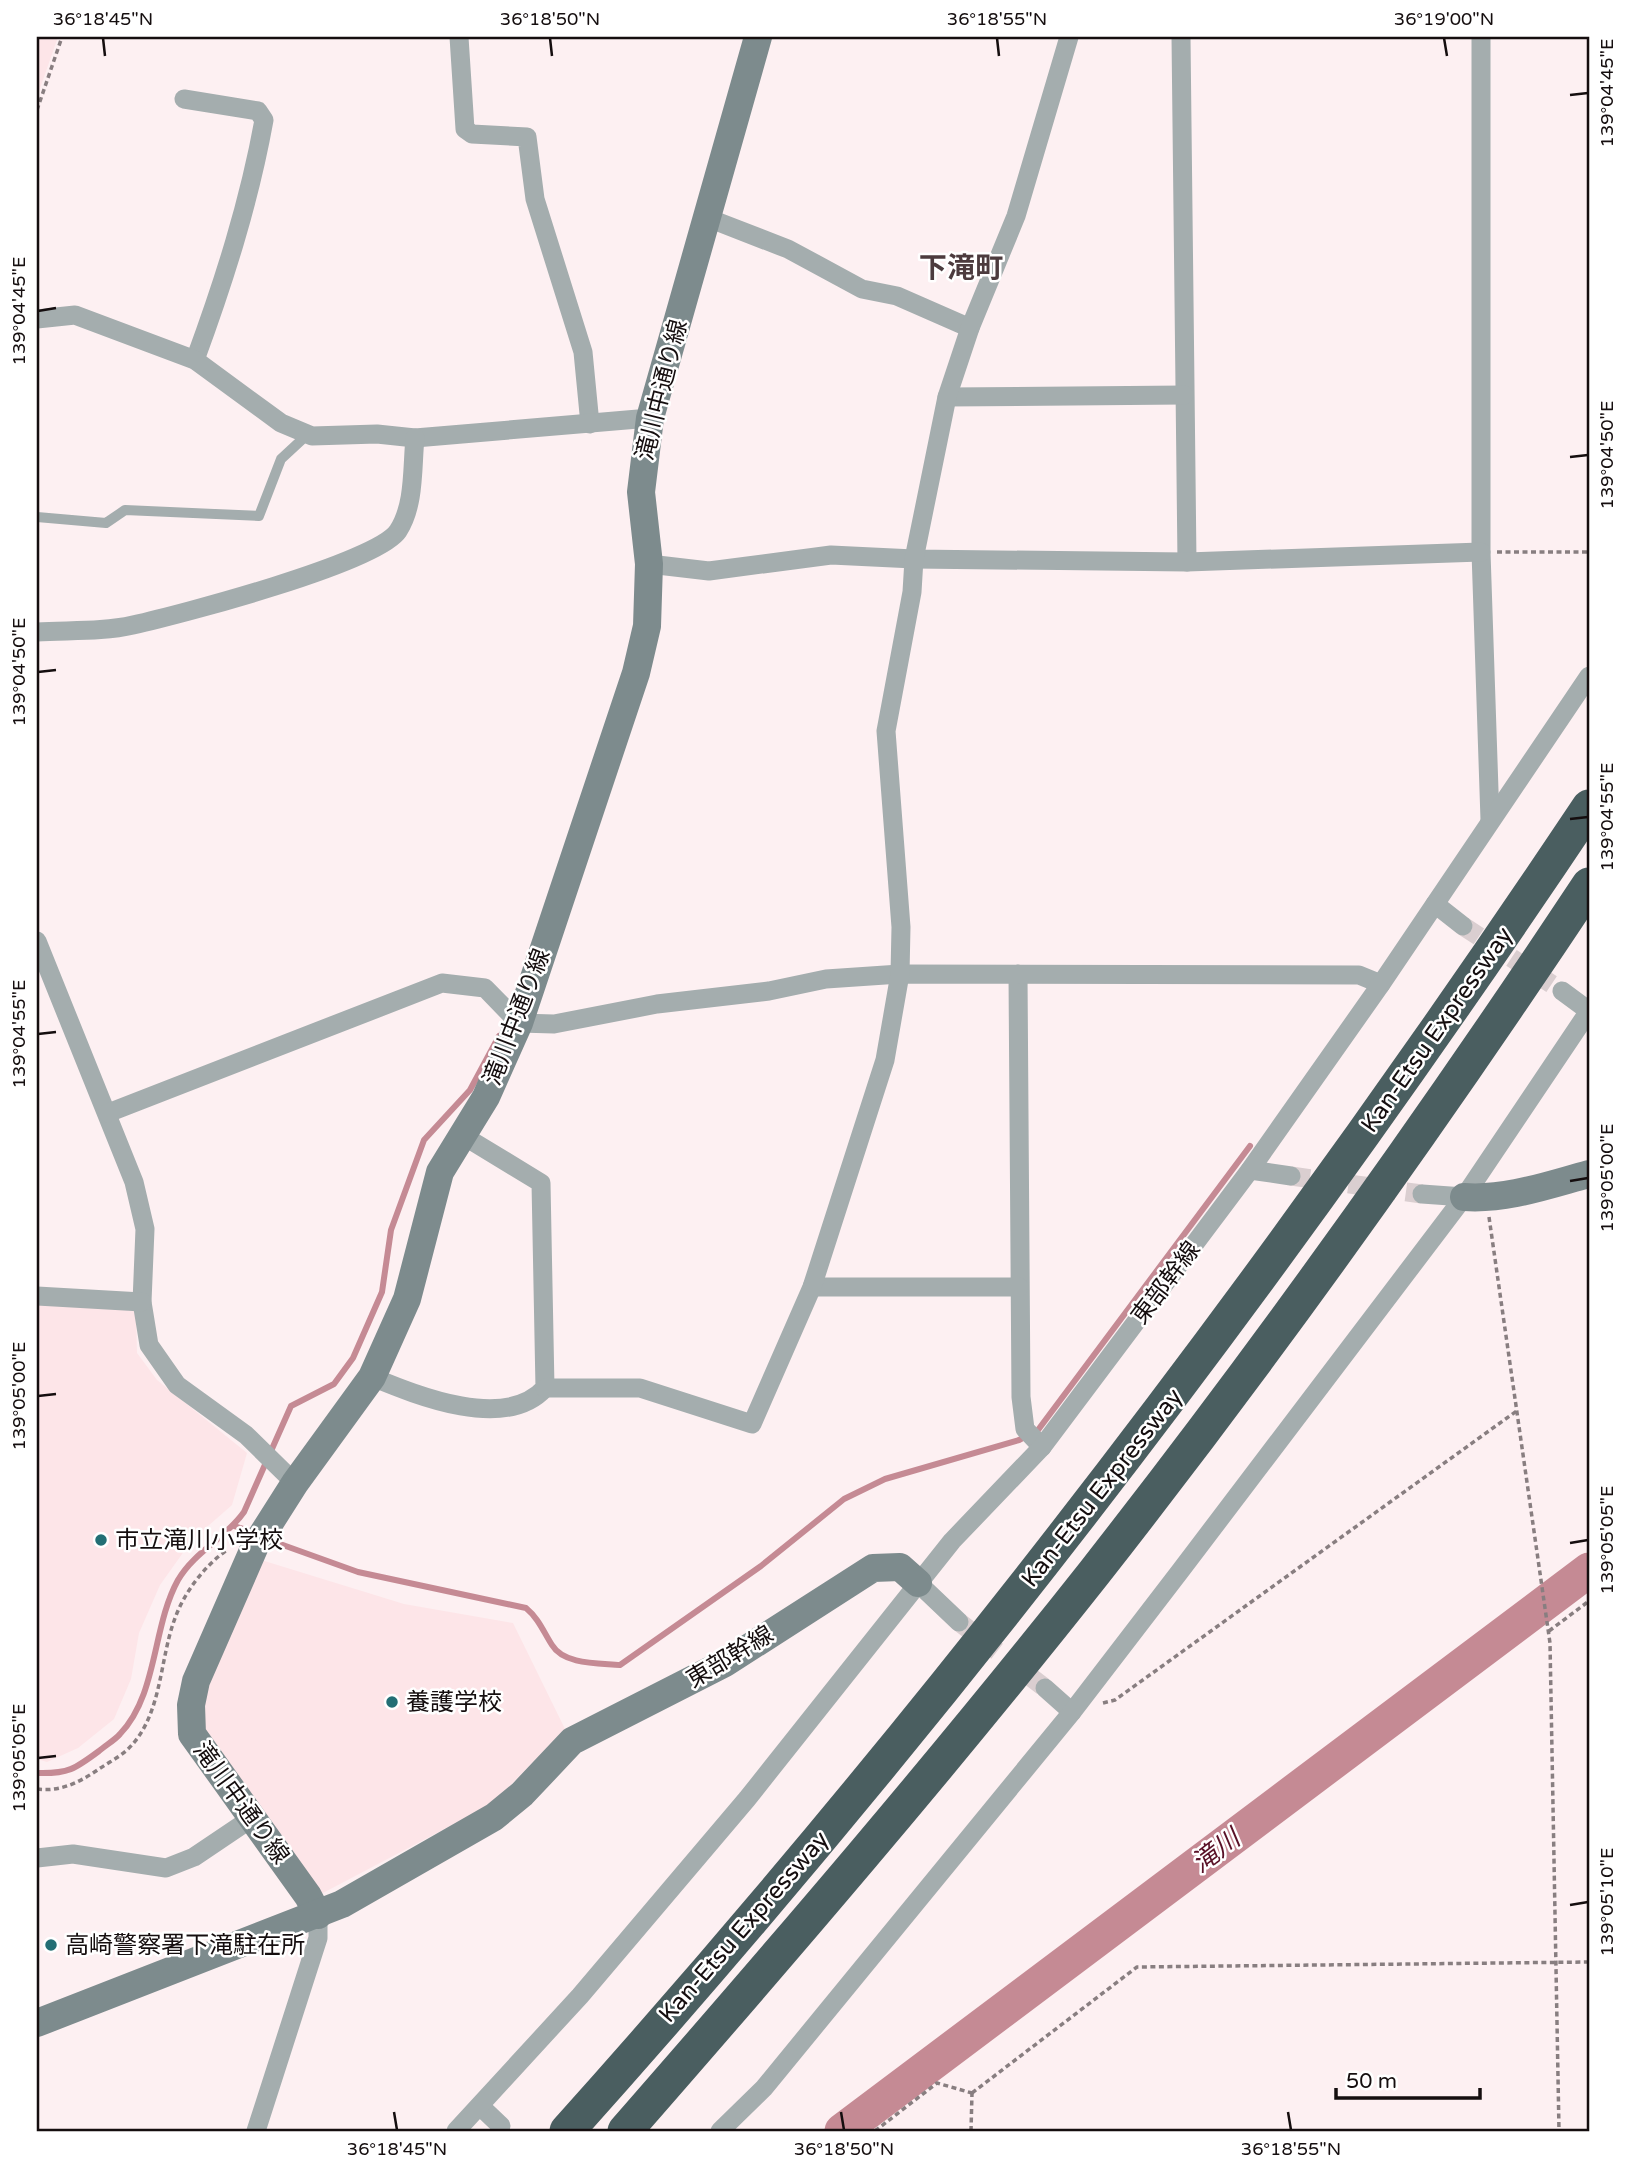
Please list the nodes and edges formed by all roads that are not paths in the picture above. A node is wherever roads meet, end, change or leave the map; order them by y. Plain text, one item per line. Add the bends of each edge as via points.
1 (459, 37) edge
2 (758, 37) edge
3 (1069, 37) edge
4 (1181, 37) edge
5 (1481, 37) edge
6 (184, 99) dead end
7 (708, 218) junction
8 (37, 319) edge
9 (970, 328) junction
10 (195, 360) junction
11 (1184, 395) junction
12 (947, 397) junction
13 (650, 418) junction
14 (590, 424) junction
15 (308, 434) junction
16 (415, 438) junction
17 (37, 517) edge
18 (1481, 552) junction
19 (914, 559) junction
20 (1187, 562) junction
21 (649, 564) junction
22 (37, 632) edge
23 (1589, 676) edge
24 (1589, 807) edge
25 (1490, 820) junction
26 (1589, 885) edge
27 (1435, 904) junction
28 (1463, 926) tunnel mouth
29 (37, 942) edge
30 (900, 974) junction
31 (1018, 974) junction
32 (43, 976) edge
33 (1381, 984) junction
34 (1562, 991) tunnel mouth
35 (1589, 1011) edge
36 (519, 1023) junction
37 (108, 1112) junction
38 (462, 1135) junction
39 (1250, 1170) junction
40 (1589, 1174) edge
41 (1291, 1175) tunnel mouth
42 (1422, 1194) tunnel mouth
43 (1475, 1197) junction
44 (812, 1287) junction
45 (1019, 1287) junction
46 (37, 1296) edge
47 (142, 1302) junction
48 (372, 1377) junction
49 (545, 1388) junction
50 (1034, 1438) junction
51 (295, 1483) junction
52 (918, 1583) junction
53 (959, 1622) tunnel mouth
54 (1045, 1688) tunnel mouth
55 (1072, 1712) junction
56 (252, 1818) junction
57 (37, 1858) edge
58 (318, 1915) junction
59 (37, 2023) edge
60 (481, 2106) junction
61 (501, 2126) dead end
62 (256, 2131) edge
63 (456, 2131) edge
64 (567, 2131) edge
65 (625, 2131) edge
66 (720, 2131) edge

1 - 14 street via 465,129 472,134 527,138 535,199 583,352
2 - 7 street, 滝川中通り線
3 - 9 street via 1016,216
4 - 11 street
5 - 18 street
6 - 10 street via 258,111 264,120 234,253
7 - 9 street via 788,249 862,289 897,296
7 - 13 street, 滝川中通り線
8 - 10 street via 75,316
9 - 12 street
10 - 15 street via 281,423
11 - 12 street
11 - 20 street
12 - 19 street
13 - 14 street
13 - 21 street, 滝川中通り線 via 641,492
14 - 16 street
15 - 16 street
15 - 17 lane via 281,459 259,516 125,510 106,523
16 - 22 street via 409,505 397,532 379,549 282,583 131,626
18 - 20 street
18 - 25 street
19 - 20 street
19 - 21 street via 831,555 709,570
19 - 30 street via 886,731 900,884
21 - 36 street, 滝川中通り線 via 647,626 635,673
23 - 25 street, 東部幹線
24 - 64 highway, Kan-Etsu Expressway via 1328,1188 1155,1420 763,1909
25 - 27 street, 東部幹線
26 - 65 highway, Kan-Etsu Expressway via 1372,1199 1094,1572 799,1933
27 - 28 street
27 - 33 street, 東部幹線
29 - 32 street
30 - 31 street
30 - 36 street via 826,979 554,1024
30 - 44 street via 885,1060
31 - 33 street via 1359,975
31 - 45 street
32 - 37 street
33 - 39 street, 東部幹線
34 - 35 street
35 - 43 street
36 - 37 street via 485,988 442,983
36 - 38 street, 滝川中通り線 via 486,1097
37 - 47 street via 134,1182 145,1229
38 - 48 street, 滝川中通り線 via 440,1172 407,1298
38 - 49 street via 541,1183
39 - 41 street
39 - 50 street, 東部幹線
40 - 43 street
42 - 43 street
43 - 55 street
44 - 45 street
44 - 49 street via 752,1424 640,1388
45 - 50 street via 1021,1397
46 - 47 street
47 - 51 street via 149,1345 177,1385 267,1455
48 - 49 street via 426,1399 475,1409 513,1405
48 - 51 street, 滝川中通り線
50 - 52 street, 東部幹線
51 - 56 street, 滝川中通り線 via 260,1539 196,1681 191,1704 192,1734
52 - 53 street
52 - 58 street, 東部幹線 via 900,1567 883,1566 862,1574 725,1663 572,1741 494,1817
52 - 60 street via 747,1799
54 - 55 street
55 - 66 street via 764,2088
56 - 57 street via 194,1857 166,1868 73,1854
56 - 58 street, 滝川中通り線
58 - 59 street, 東部幹線
58 - 62 street via 318,1938
60 - 61 street
60 - 63 street

